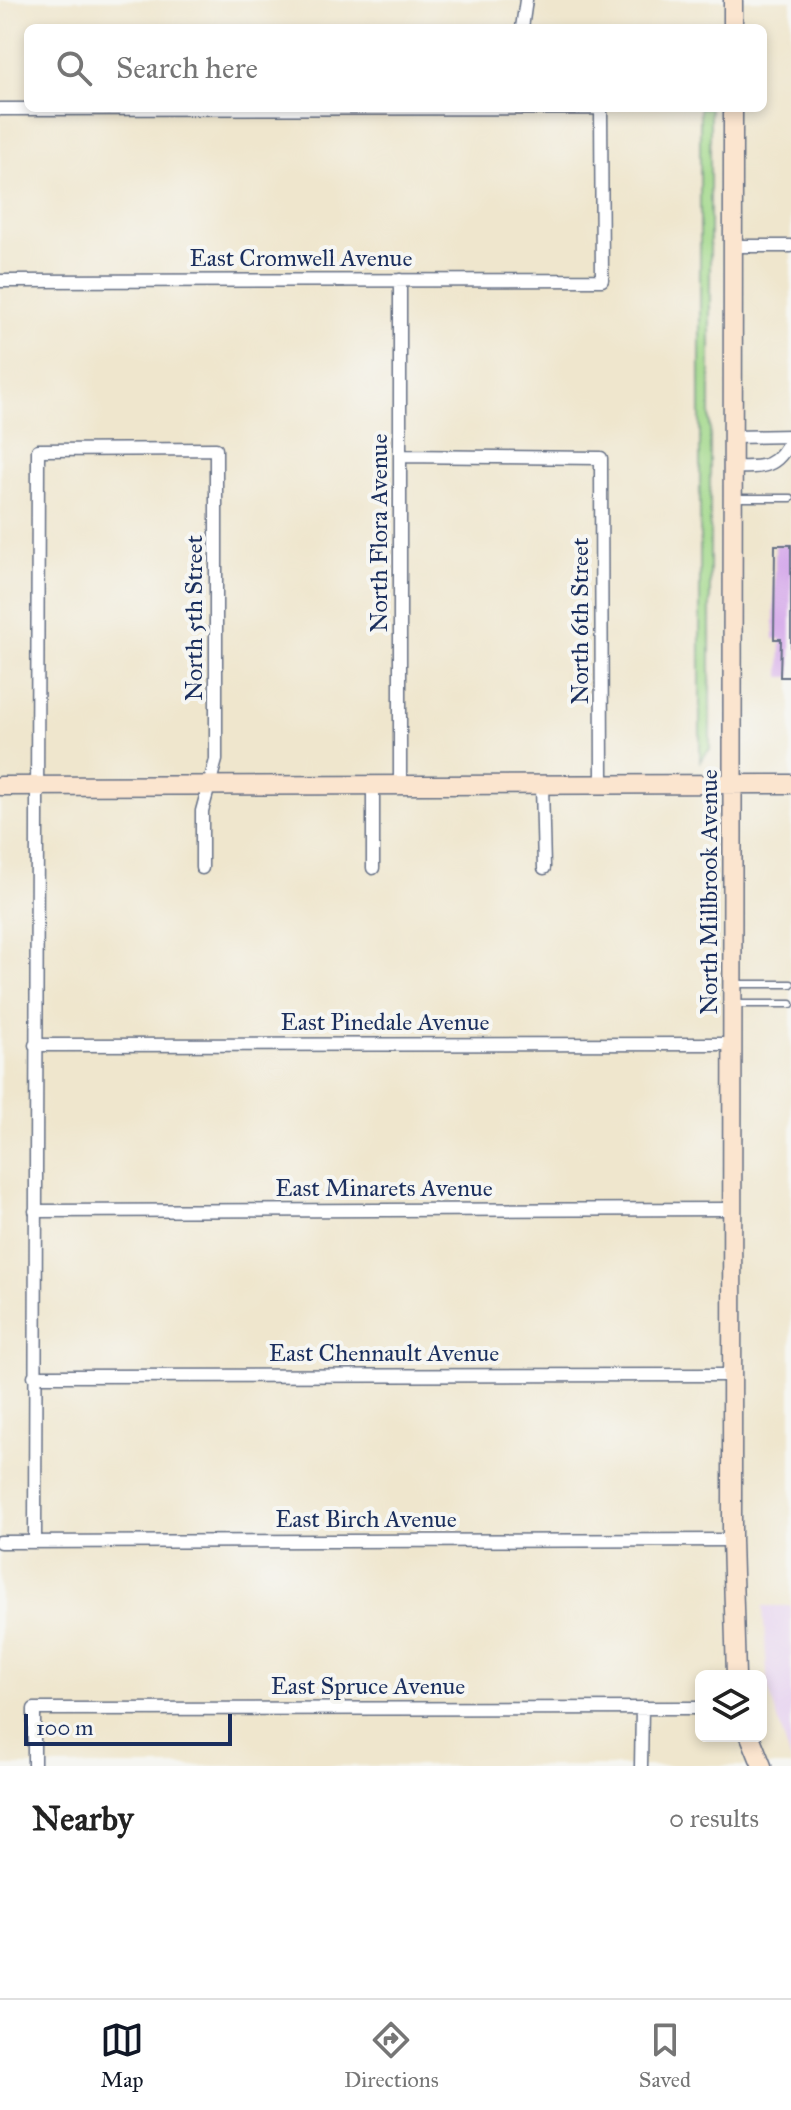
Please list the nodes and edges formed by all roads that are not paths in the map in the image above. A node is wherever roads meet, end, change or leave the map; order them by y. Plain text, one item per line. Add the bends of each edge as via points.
1 (526, 0) edge
2 (733, 0) edge
3 (523, 24) edge
4 (733, 24) edge
5 (0, 109) edge
6 (24, 109) edge
7 (601, 112) edge
8 (733, 112) edge
9 (733, 246) junction
10 (791, 246) edge
11 (400, 280) junction
12 (0, 281) edge
13 (733, 437) junction
14 (791, 437) edge
15 (401, 456) junction
16 (733, 467) junction
17 (733, 498) junction
18 (791, 498) edge
19 (602, 784) junction
20 (733, 784) junction
21 (791, 784) edge
22 (373, 785) junction
23 (400, 785) junction
24 (542, 785) junction
25 (0, 786) edge
26 (37, 786) junction
27 (209, 786) junction
28 (202, 868) dead end
29 (373, 868) dead end
30 (544, 868) dead end
31 (734, 984) junction
32 (791, 984) edge
33 (734, 1004) junction
34 (791, 1004) edge
35 (734, 1044) junction
36 (35, 1045) junction
37 (732, 1209) junction
38 (35, 1211) junction
39 (733, 1375) junction
40 (34, 1376) junction
41 (732, 1540) junction
42 (0, 1542) edge
43 (35, 1542) junction
44 (736, 1670) edge
45 (642, 1708) junction
46 (695, 1708) edge
47 (752, 1742) edge
48 (34, 1766) edge
49 (641, 1766) edge
50 (762, 1766) edge

1 - 3 street
2 - 4 street
5 - 6 street
7 - 11 street, East Cromwell Avenue via 602,280
8 - 9 street, North Millbrook Avenue
9 - 10 street
9 - 13 street, North Millbrook Avenue
11 - 12 street, East Cromwell Avenue
11 - 15 street, North Flora Avenue
13 - 14 street
13 - 16 street, North Millbrook Avenue
14 - 16 street via 777,462 765,468
15 - 19 street, North 6th Street via 601,458
15 - 23 street, North Flora Avenue
16 - 17 street, North Millbrook Avenue
17 - 18 lane
17 - 20 street, North Millbrook Avenue
19 - 20 street
19 - 24 street
20 - 21 street
20 - 31 street, North Millbrook Avenue
22 - 23 street
22 - 27 street
22 - 29 street
23 - 24 street
24 - 30 street
25 - 26 street
26 - 27 street
26 - 27 street, North 5th Street via 38,450 216,449 216,760
26 - 36 street
27 - 28 street, North 5th Street via 202,811
31 - 32 lane
31 - 33 street, North Millbrook Avenue
33 - 34 lane
33 - 35 street, North Millbrook Avenue
35 - 36 street, East Pinedale Avenue
35 - 37 street, North Millbrook Avenue
36 - 38 street
37 - 38 street, East Minarets Avenue
37 - 39 street, North Millbrook Avenue
38 - 40 street
39 - 40 street, East Chennault Avenue
39 - 41 street, North Millbrook Avenue
40 - 43 street
41 - 43 street, East Birch Avenue
41 - 44 street, North Millbrook Avenue
42 - 43 street, East Birch Avenue
45 - 46 street, East Spruce Avenue
45 - 48 street, East Spruce Avenue via 34,1709
45 - 49 street
47 - 50 street

